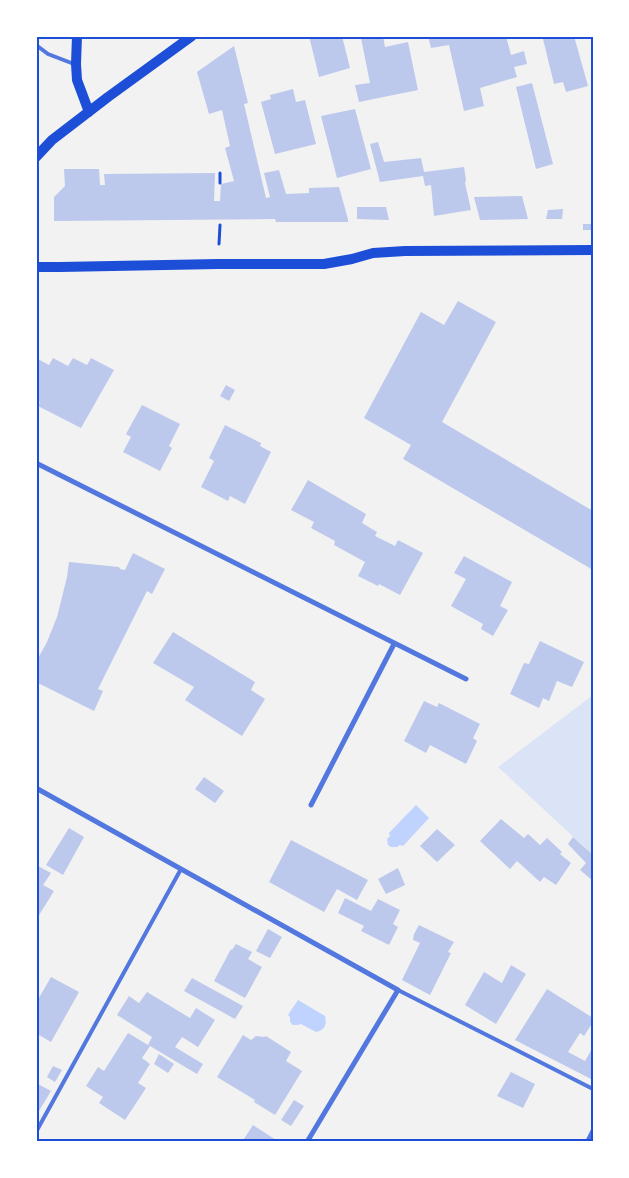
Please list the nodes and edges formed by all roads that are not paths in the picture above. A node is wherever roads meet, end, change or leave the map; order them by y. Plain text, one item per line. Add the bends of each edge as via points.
1 (192, 36) edge
2 (75, 38) edge
3 (36, 44) edge
4 (76, 64) junction
5 (89, 112) junction
6 (36, 157) edge
7 (593, 250) edge
8 (36, 267) edge
9 (36, 463) edge
10 (394, 644) junction
11 (466, 679) dead end
12 (36, 788) edge
13 (312, 806) dead end
14 (180, 869) junction
15 (398, 990) junction
16 (593, 1089) edge
17 (593, 1130) edge
18 (36, 1132) edge
19 (307, 1142) edge
20 (587, 1142) edge

1 - 5 main road
2 - 4 main road
3 - 4 lane via 48,54
4 - 5 main road via 77,80
5 - 6 main road via 52,140
7 - 8 main road via 405,251 373,253 324,264
9 - 10 street
10 - 11 street
10 - 13 street
12 - 14 street
14 - 15 street
14 - 18 lane
15 - 16 lane
15 - 19 street
17 - 20 lane

